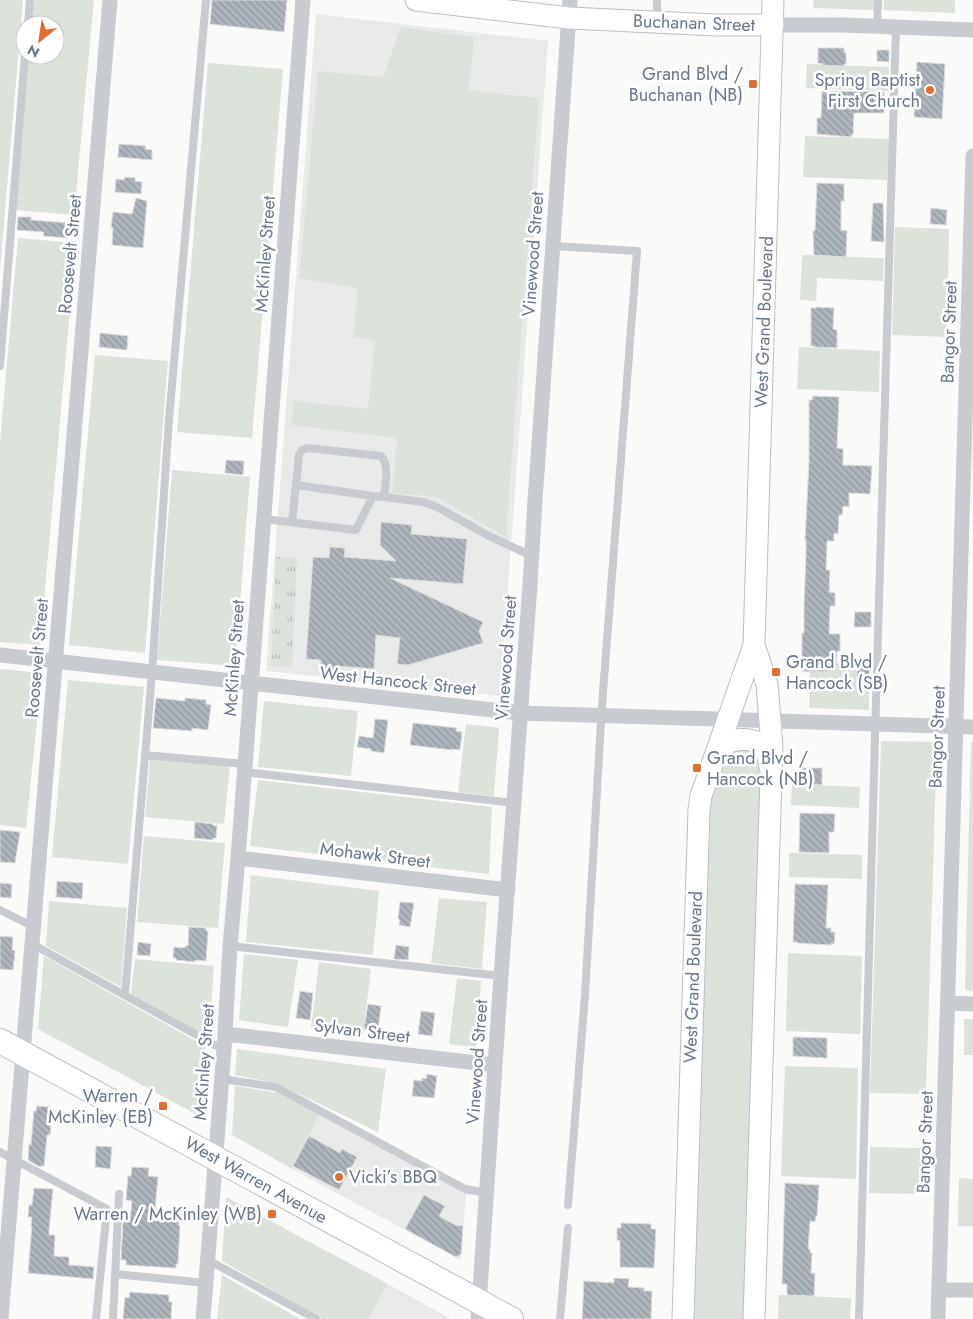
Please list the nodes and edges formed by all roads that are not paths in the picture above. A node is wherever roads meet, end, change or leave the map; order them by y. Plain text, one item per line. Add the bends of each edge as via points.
1 (30, 0) edge
2 (110, 0) edge
3 (206, 0) edge
4 (303, 0) edge
5 (416, 0) edge
6 (657, 0) edge
7 (773, 0) edge
8 (878, 0) edge
9 (569, 9) edge
10 (29, 15) edge
11 (657, 22) junction
12 (773, 25) junction
13 (877, 26) junction
14 (896, 27) junction
15 (973, 30) edge
16 (24, 65) edge
17 (973, 156) edge
18 (553, 246) junction
19 (0, 366) edge
20 (296, 485) junction
21 (373, 496) junction
22 (384, 497) junction
23 (264, 519) junction
24 (292, 522) junction
25 (532, 556) junction
26 (754, 645) junction
27 (0, 655) edge
28 (56, 662) junction
29 (152, 673) junction
30 (251, 684) junction
31 (520, 713) junction
32 (601, 716) junction
33 (728, 720) junction
34 (770, 721) junction
35 (875, 724) junction
36 (956, 727) junction
37 (973, 727) edge
38 (716, 753) junction
39 (145, 755) junction
40 (245, 768) junction
41 (771, 772) junction
42 (514, 803) junction
43 (238, 858) junction
44 (508, 890) junction
45 (0, 910) edge
46 (34, 927) junction
47 (32, 944) junction
48 (230, 946) junction
49 (501, 976) junction
50 (125, 995) junction
51 (948, 1003) junction
52 (973, 1004) edge
53 (0, 1041) edge
54 (224, 1044) junction
55 (23, 1053) junction
56 (495, 1065) junction
57 (222, 1079) junction
58 (0, 1152) edge
59 (216, 1158) junction
60 (15, 1160) junction
61 (486, 1193) junction
62 (119, 1194) dead end
63 (568, 1205) dead end
64 (568, 1228) dead end
65 (208, 1260) junction
66 (115, 1274) junction
67 (206, 1283) junction
68 (939, 1290) junction
69 (973, 1290) edge
70 (478, 1310) edge
71 (1, 1319) edge
72 (96, 1319) edge
73 (113, 1319) edge
74 (203, 1319) edge
75 (316, 1319) edge
76 (511, 1319) edge
77 (560, 1319) edge
78 (683, 1319) edge
79 (754, 1319) edge
80 (859, 1319) edge
81 (938, 1319) edge

1 - 10 lane
2 - 28 street, Roosevelt Street
3 - 29 lane via 169,419
4 - 23 street, McKinley Street
5 - 9 main road, Buchanan Street
6 - 11 lane
7 - 12 main road, West Grand Boulevard
8 - 13 lane
9 - 11 main road, Buchanan Street
9 - 18 street, Vinewood Street
11 - 12 main road, Buchanan Street
12 - 13 street, Buchanan Street
12 - 26 main road, West Grand Boulevard
13 - 14 street, Buchanan Street
14 - 15 street, Buchanan Street
14 - 35 lane
16 - 19 lane
17 - 36 street, Bangor Street
18 - 25 street, Vinewood Street
18 - 32 lane via 637,251
20 - 21 lane
20 - 22 lane via 302,450 381,456 386,465
20 - 24 lane
21 - 22 lane
21 - 24 lane via 356,530
22 - 25 lane via 436,507
23 - 24 lane
23 - 30 street, McKinley Street
25 - 31 street, Vinewood Street
26 - 33 main road, West Grand Boulevard
26 - 34 main road, West Grand Boulevard via 767,684
27 - 28 street, West Hancock Street
28 - 29 street, West Hancock Street
28 - 46 street, Roosevelt Street
29 - 30 street, West Hancock Street
29 - 39 lane
30 - 31 street, West Hancock Street
30 - 40 street, McKinley Street
31 - 32 street, West Hancock Street
31 - 42 street, Vinewood Street
32 - 33 street, West Hancock Street
32 - 63 lane via 586,995
33 - 34 street, West Hancock Street
33 - 38 main road, West Grand Boulevard
34 - 35 street, West Hancock Street
34 - 41 main road, West Grand Boulevard
35 - 36 street, West Hancock Street
35 - 80 lane
36 - 37 street, West Hancock Street
36 - 51 street, Bangor Street
38 - 41 main road via 730,742 755,741 763,747
38 - 78 main road, West Grand Boulevard via 701,796 697,824
39 - 40 lane
39 - 50 lane
40 - 42 lane
40 - 43 street, McKinley Street
41 - 79 main road, West Grand Boulevard
42 - 44 street, Vinewood Street
43 - 44 street, Mohawk Street
43 - 48 street, McKinley Street
44 - 49 street, Vinewood Street
45 - 46 lane
46 - 47 street, Roosevelt Street
47 - 50 lane
47 - 55 street, Roosevelt Street
48 - 49 lane
48 - 54 street, McKinley Street
49 - 56 street, Vinewood Street
50 - 54 lane
51 - 52 street
51 - 68 street, Bangor Street
53 - 55 main road, West Warren Avenue
54 - 56 street, Sylvan Street via 235,1035
54 - 57 street, McKinley Street
55 - 59 main road, West Warren Avenue
55 - 60 street, Roosevelt Street
56 - 61 street, Vinewood Street
57 - 59 street, McKinley Street
57 - 61 lane via 276,1087 465,1189
58 - 60 lane
59 - 65 street, McKinley Street
59 - 70 main road, West Warren Avenue
60 - 71 street, Roosevelt Street
60 - 72 lane via 107,1209
61 - 70 street, Vinewood Street
62 - 66 lane
64 - 77 lane
65 - 67 street, McKinley Street
65 - 75 lane
66 - 67 lane
66 - 73 lane
67 - 74 street, McKinley Street
68 - 69 street
68 - 81 street, Bangor Street
70 - 76 main road, West Warren Avenue

